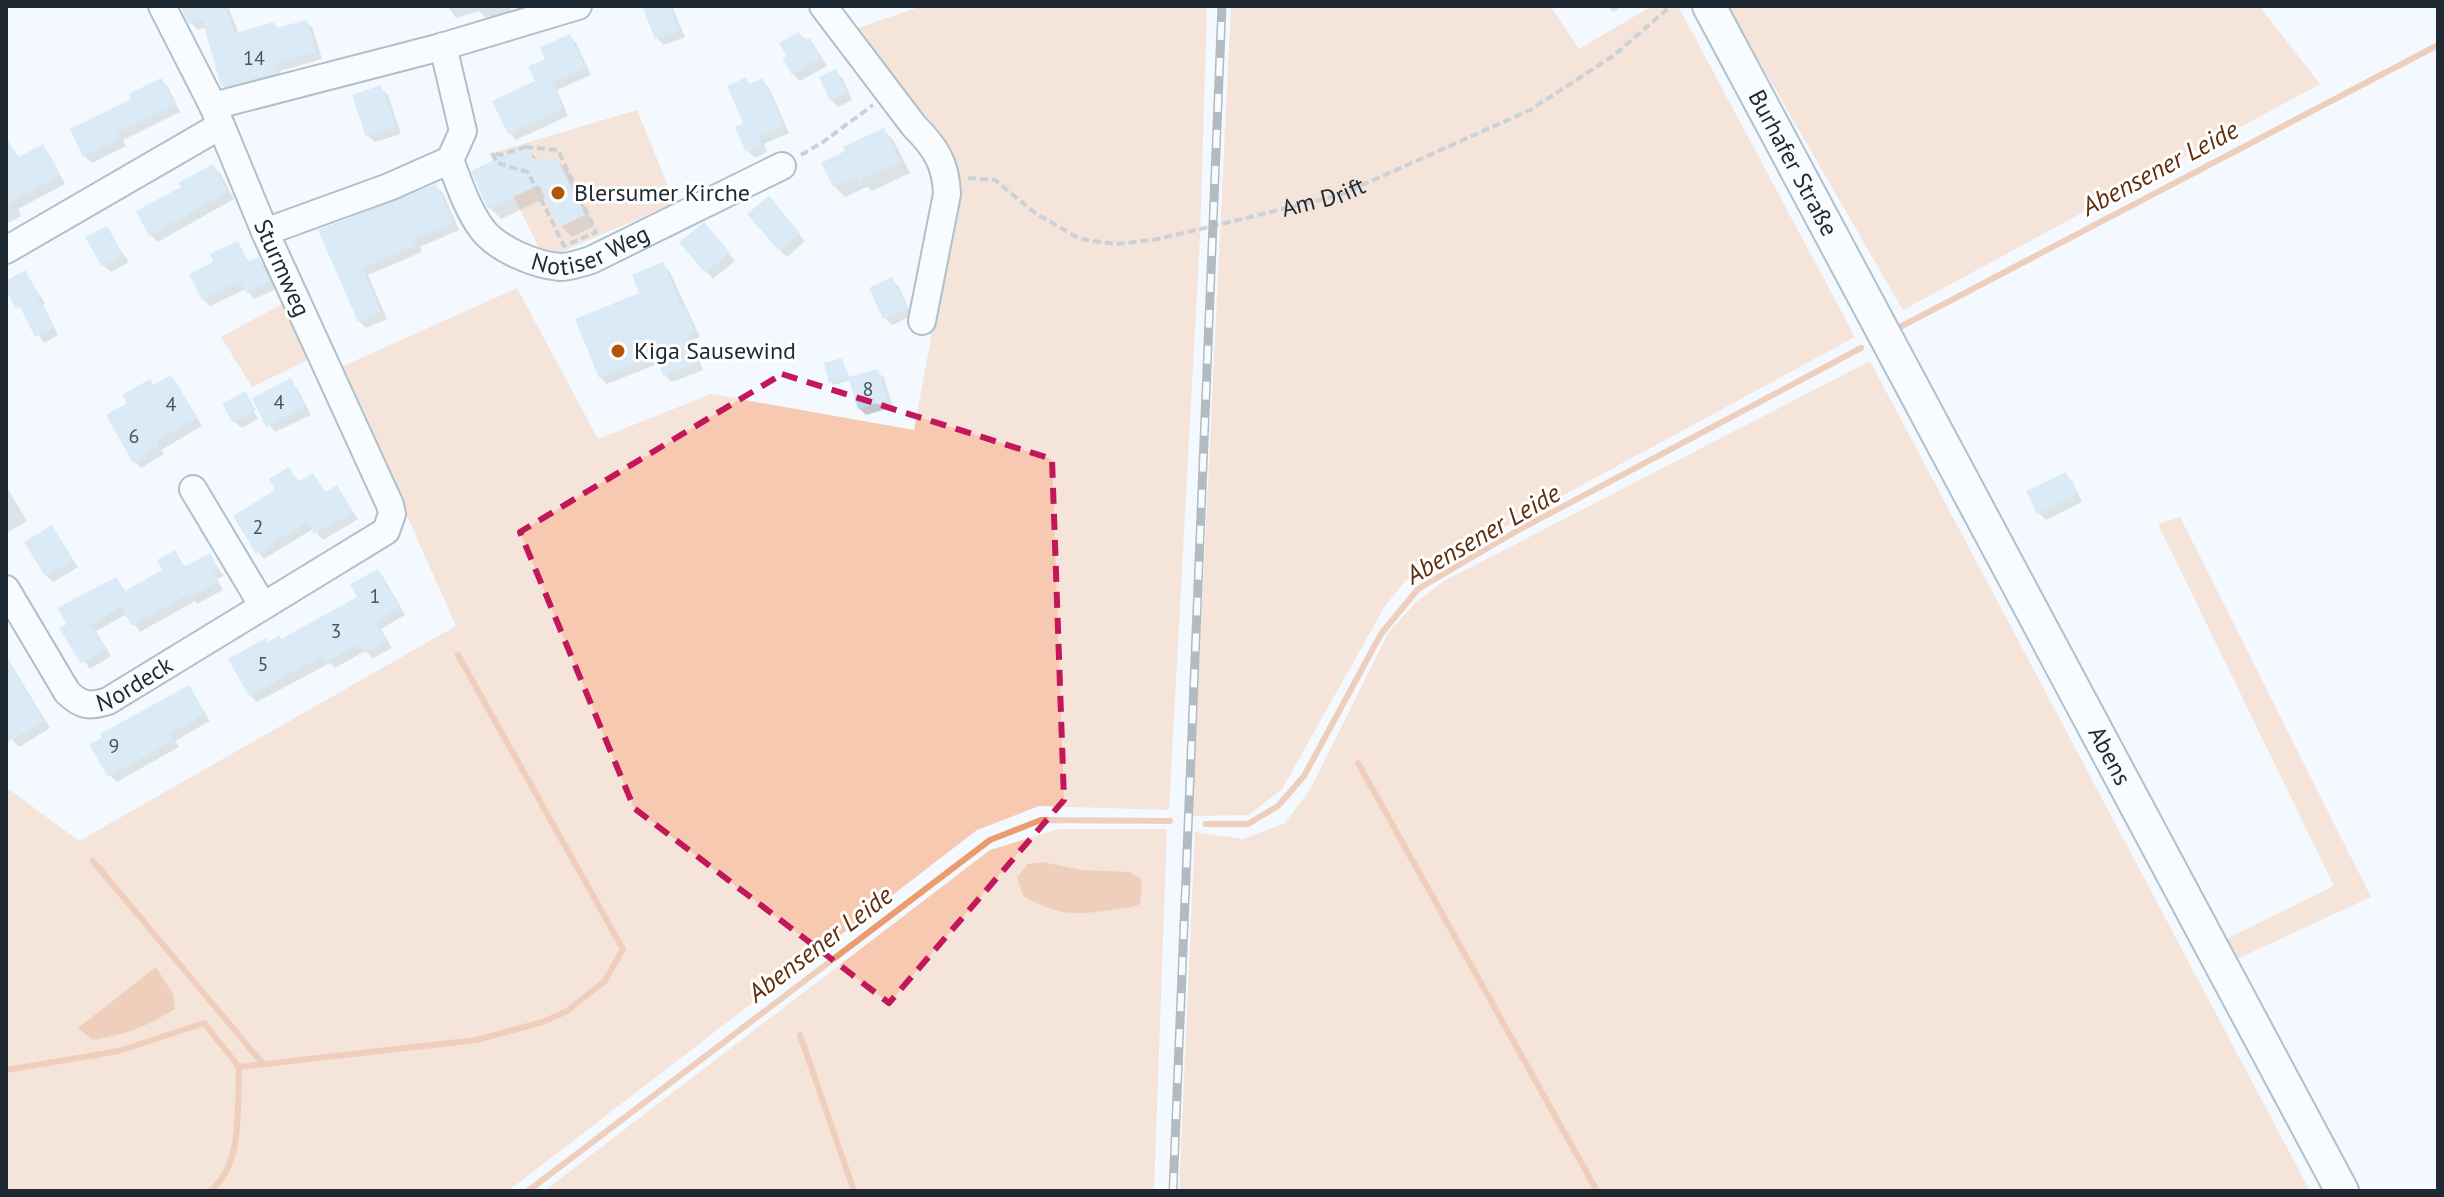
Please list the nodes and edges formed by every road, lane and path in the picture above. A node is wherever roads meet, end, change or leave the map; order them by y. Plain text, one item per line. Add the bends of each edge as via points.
1 (162, 6) edge
2 (578, 6) edge
3 (823, 6) edge
4 (1671, 6) edge
5 (1709, 6) edge
6 (443, 46) junction
7 (889, 93) junction
8 (216, 116) junction
9 (450, 160) junction
10 (782, 166) joint
11 (946, 172) junction
12 (265, 232) junction
13 (564, 246) joint
14 (6, 250) edge
15 (1878, 320) joint
16 (922, 321) dead end
17 (193, 489) dead end
18 (386, 531) joint
19 (6, 589) edge
20 (263, 606) junction
21 (2342, 1191) edge

1 - 8 street, Sturmweg
2 - 6 street
3 - 7 street
4 - 11 path, Am Drift via 1613,56 1530,110 1340,195 1153,240 1116,244 1080,239 1035,213 995,180
5 - 15 main road, Burhafer Straße
6 - 8 street
6 - 9 street via 463,131
7 - 10 path
7 - 11 street via 931,143
8 - 12 street, Sturmweg
8 - 14 street
9 - 10 street, Notiser Weg via 483,231 510,250 560,267 591,260
9 - 12 street
11 - 16 street via 947,194
12 - 18 street, Sturmweg via 390,505
13 - 13 path via 528,172 508,169 492,153 525,147 558,150 596,232
15 - 21 main road, Abens
17 - 20 street
18 - 20 street, Nordeck
19 - 20 street, Nordeck via 67,692 85,705 108,701

